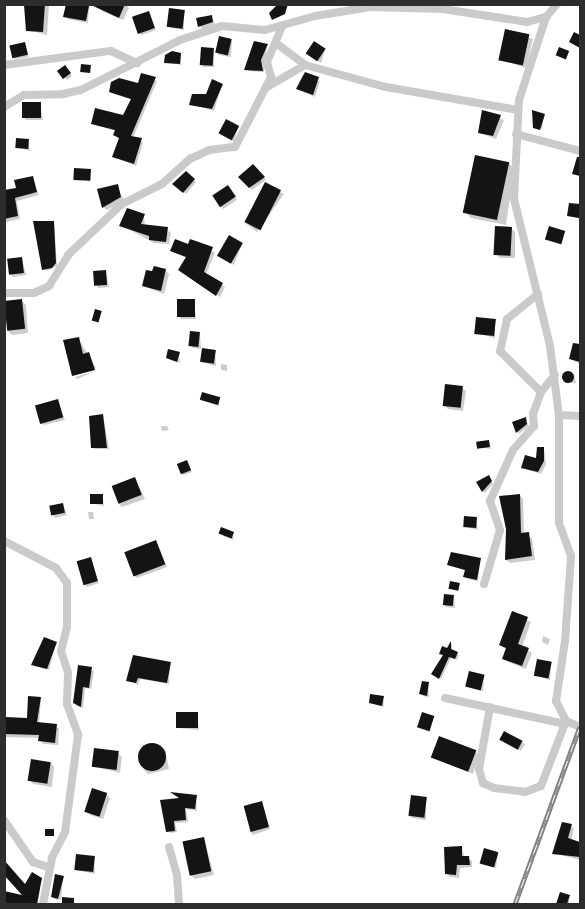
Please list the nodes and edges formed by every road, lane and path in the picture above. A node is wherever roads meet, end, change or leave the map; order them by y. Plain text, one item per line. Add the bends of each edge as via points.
1 (557, 4) edge
2 (546, 17) junction
3 (282, 27) junction
4 (276, 43) junction
5 (137, 63) junction
6 (4, 65) edge
7 (306, 65) junction
8 (266, 88) junction
9 (4, 107) edge
10 (518, 110) junction
11 (516, 134) junction
12 (580, 151) edge
13 (4, 293) edge
14 (537, 294) junction
15 (555, 375) junction
16 (541, 392) junction
17 (560, 415) junction
18 (580, 416) edge
19 (4, 541) edge
20 (484, 584) dead end
21 (445, 698) dead end
22 (490, 708) junction
23 (566, 723) junction
24 (580, 727) edge
25 (4, 820) edge
26 (169, 847) dead end
27 (50, 868) junction
28 (43, 904) edge
29 (180, 904) edge

1 - 2 street
2 - 3 street via 527,22 434,9 370,8 315,16
2 - 10 street
3 - 4 street
3 - 5 street via 247,30 222,26 200,32
4 - 7 street
4 - 8 street via 267,62 271,76
5 - 6 street via 111,51
5 - 9 street via 81,90 24,95
7 - 8 street
7 - 10 street via 441,99
8 - 13 street via 254,104 244,135 235,147 208,150 190,159 162,184 122,204 68,255 49,286 34,293
10 - 11 street
11 - 12 street
11 - 14 street via 514,199
14 - 15 street
14 - 16 street via 507,319 500,351
15 - 16 street
15 - 17 street
16 - 20 street via 533,414 534,426 513,450 490,501 500,530
17 - 18 street
17 - 23 street via 559,523 571,556 565,641 555,692
19 - 27 street via 56,568 67,583 67,627 61,651 68,673 67,704 78,735 65,832
21 - 22 street
22 - 23 street
22 - 23 street via 479,770 483,783 494,788 525,792 541,786
23 - 24 street
25 - 27 street via 33,862
26 - 29 street
27 - 28 street

